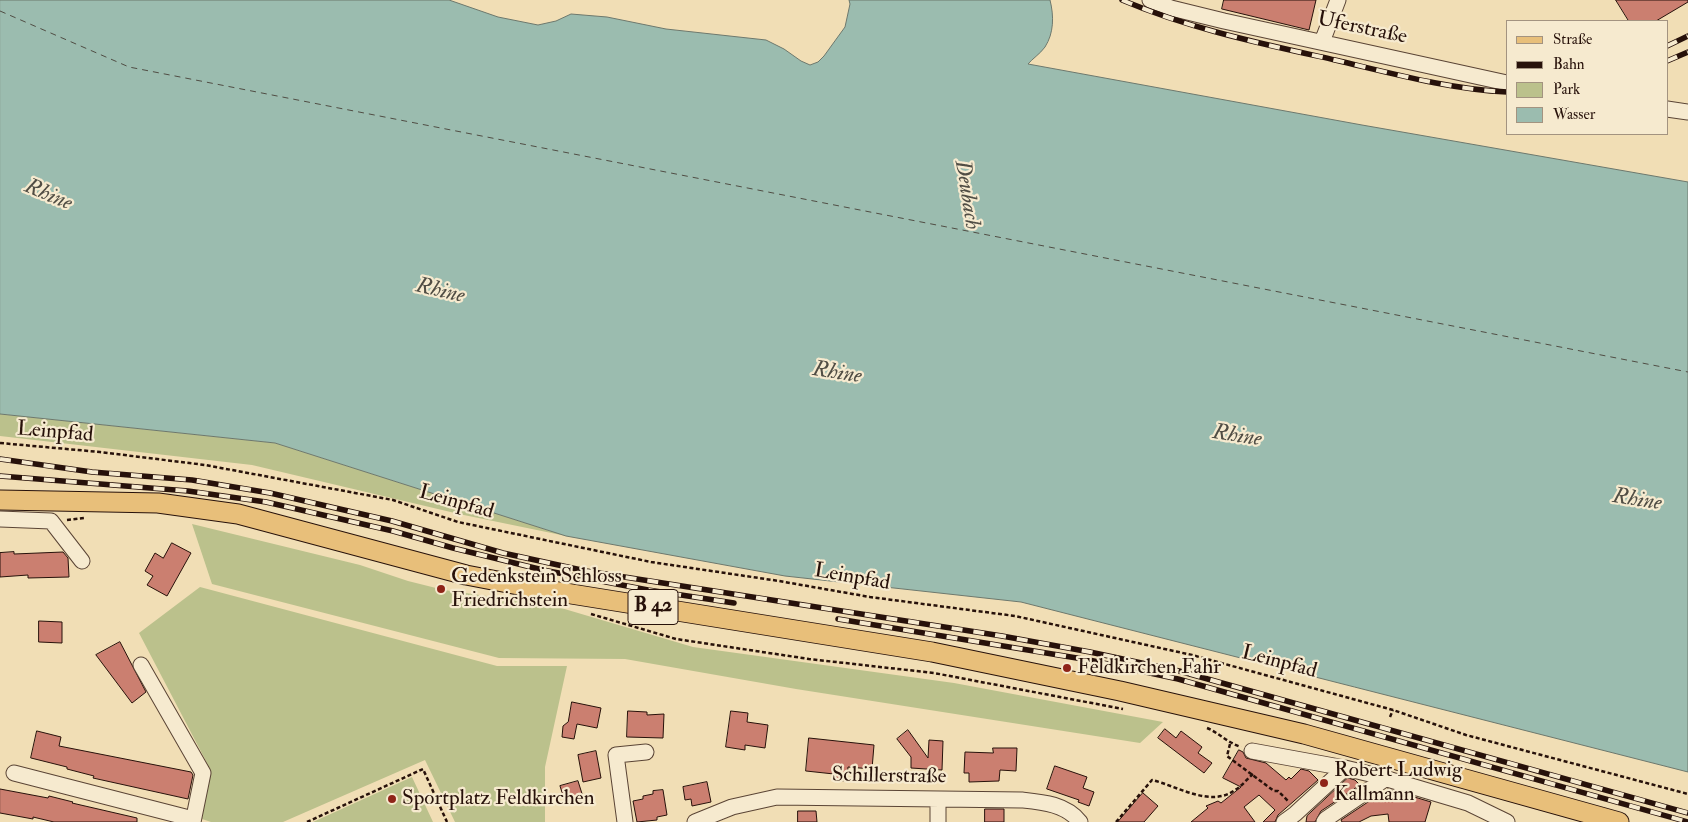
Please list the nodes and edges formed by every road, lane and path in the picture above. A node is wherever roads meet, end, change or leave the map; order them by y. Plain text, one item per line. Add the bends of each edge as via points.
1 (1150, 0) edge
2 (1338, 0) edge
3 (1322, 42) junction
4 (1506, 83) edge
5 (1668, 109) edge
6 (1688, 112) edge
7 (0, 443) edge
8 (0, 500) edge
9 (0, 518) edge
10 (82, 561) dead end
11 (141, 665) dead end
12 (1392, 710) junction
13 (1390, 717) dead end
14 (1214, 731) dead end
15 (1230, 744) junction
16 (1252, 751) joint
17 (646, 752) dead end
18 (1345, 768) junction
19 (14, 773) dead end
20 (1253, 774) junction
21 (1385, 779) junction
22 (1688, 794) edge
23 (938, 800) junction
24 (1298, 811) junction
25 (1607, 820) edge
26 (193, 821) edge
27 (307, 822) edge
28 (447, 822) edge
29 (625, 822) edge
30 (697, 822) edge
31 (938, 822) edge
32 (1080, 822) edge
33 (1116, 822) edge
34 (1284, 822) edge
35 (1324, 822) edge
36 (1507, 822) edge

1 - 3 street, Uferstraße via 1224,21
2 - 3 street
3 - 4 street, Uferstraße
5 - 6 street
7 - 12 path, Leinpfad via 205,465 393,500 458,522 651,562 870,598 1015,616 1191,657
8 - 25 main road, B 42 via 158,503 238,514 466,575 932,652 1304,734
9 - 10 street via 51,521
11 - 26 street via 203,773
12 - 13 path
12 - 22 path, Leinpfad via 1466,735
14 - 15 path
15 - 16 path
15 - 20 path via 1227,756
16 - 18 street
17 - 29 street via 616,756
18 - 21 street
18 - 24 street
19 - 26 street
20 - 24 path via 1278,791
20 - 33 path via 1235,790 1213,798 1152,780
21 - 35 street
21 - 36 street via 1468,803
23 - 30 street, Schillerstraße via 777,797 732,807
23 - 31 street
23 - 32 street, Schillerstraße via 1049,803
24 - 34 street
27 - 28 path via 423,770

